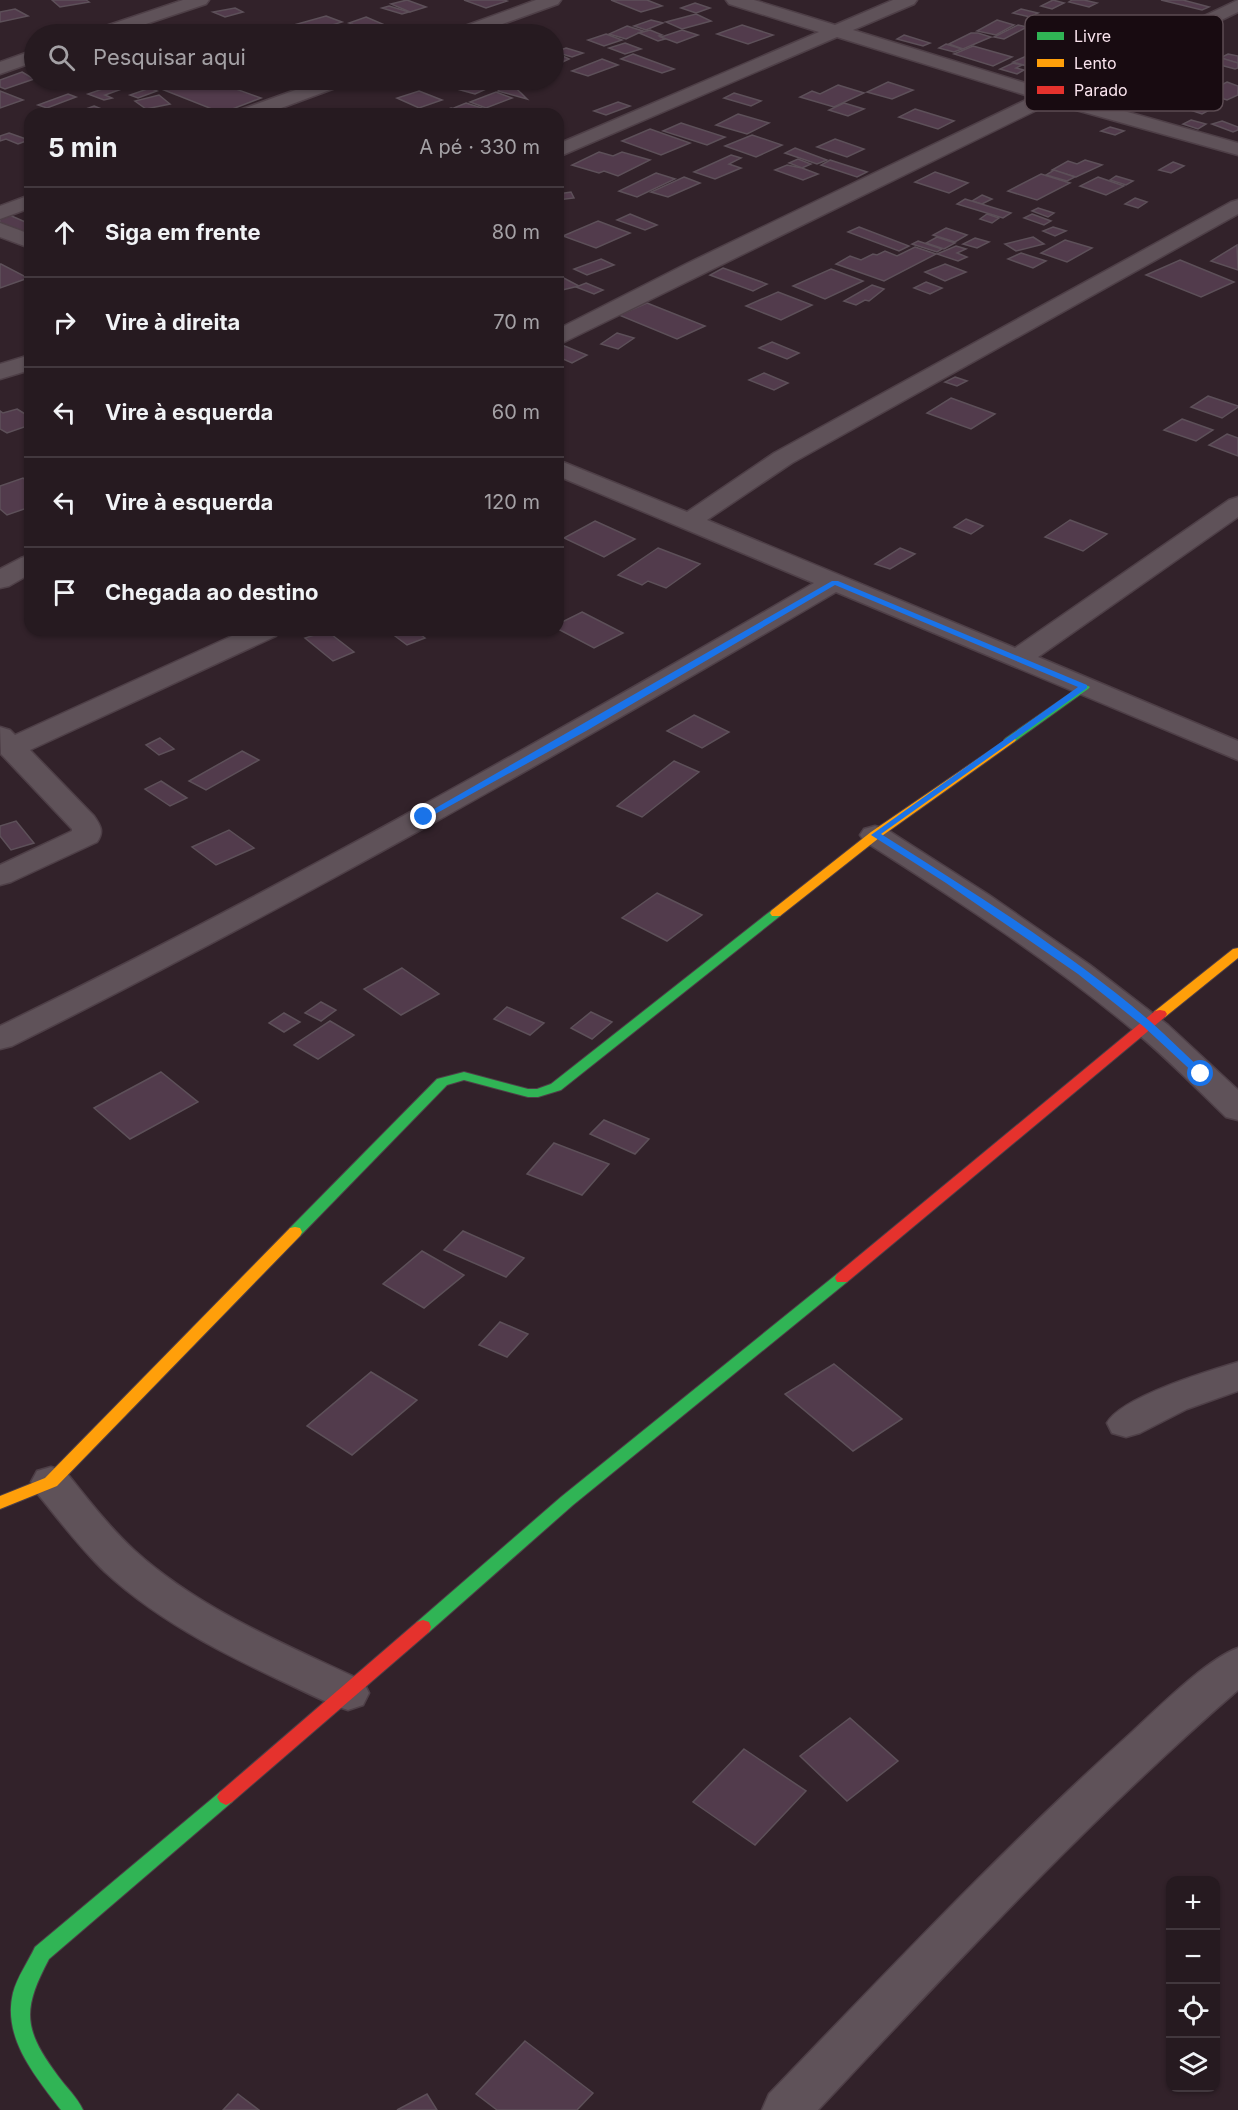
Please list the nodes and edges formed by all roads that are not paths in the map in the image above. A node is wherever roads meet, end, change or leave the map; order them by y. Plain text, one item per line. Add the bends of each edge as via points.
1 (200, 0) edge
2 (552, 0) edge
3 (735, 0) edge
4 (908, 0) edge
5 (1238, 5) edge
6 (1218, 15) edge
7 (129, 24) edge
8 (487, 24) edge
9 (836, 31) junction
10 (24, 60) edge
11 (0, 68) edge
12 (1025, 89) edge
13 (312, 90) edge
14 (263, 108) edge
15 (1025, 110) edge
16 (1101, 111) edge
17 (564, 148) edge
18 (1238, 149) edge
19 (24, 203) edge
20 (1238, 206) edge
21 (0, 213) edge
22 (0, 230) edge
23 (24, 240) edge
24 (564, 335) edge
25 (24, 364) edge
26 (0, 372) edge
27 (564, 470) edge
28 (589, 481) junction
29 (564, 492) edge
30 (1238, 505) edge
31 (688, 522) junction
32 (24, 566) edge
33 (0, 580) edge
34 (835, 582) junction
35 (253, 636) edge
36 (1019, 658) junction
37 (1084, 687) junction
38 (6, 742) edge
39 (1238, 752) edge
40 (875, 835) junction
41 (0, 876) edge
42 (1238, 952) edge
43 (1147, 1024) junction
44 (0, 1039) edge
45 (1238, 1109) edge
46 (1238, 1376) edge
47 (1126, 1423) dead end
48 (51, 1482) junction
49 (0, 1503) edge
50 (1238, 1665) edge
51 (348, 1693) junction
52 (73, 2110) edge
53 (786, 2110) edge

1 - 7 street
2 - 8 street
3 - 9 street
4 - 9 street
5 - 6 street
9 - 12 street
9 - 17 street
10 - 11 street
13 - 14 street
15 - 24 street
16 - 18 street
19 - 21 street
20 - 31 street via 783,458
22 - 23 street
25 - 26 street
27 - 28 street
28 - 29 street
28 - 31 street
30 - 36 street
31 - 34 street
32 - 33 street
34 - 36 street
34 - 44 street via 424,817
35 - 38 street
36 - 37 street
37 - 39 street
37 - 40 street
38 - 41 street via 87,829 86,836
40 - 43 street via 1030,936
40 - 48 street via 556,1087 538,1094 528,1093 464,1076 442,1083
42 - 43 street
43 - 45 street
43 - 51 street via 567,1501
46 - 47 street via 1174,1399
48 - 49 street
48 - 51 street via 100,1541 165,1597 213,1627
50 - 53 street via 1088,1798
51 - 52 street via 42,1953 21,1996 22,2030 27,2047

